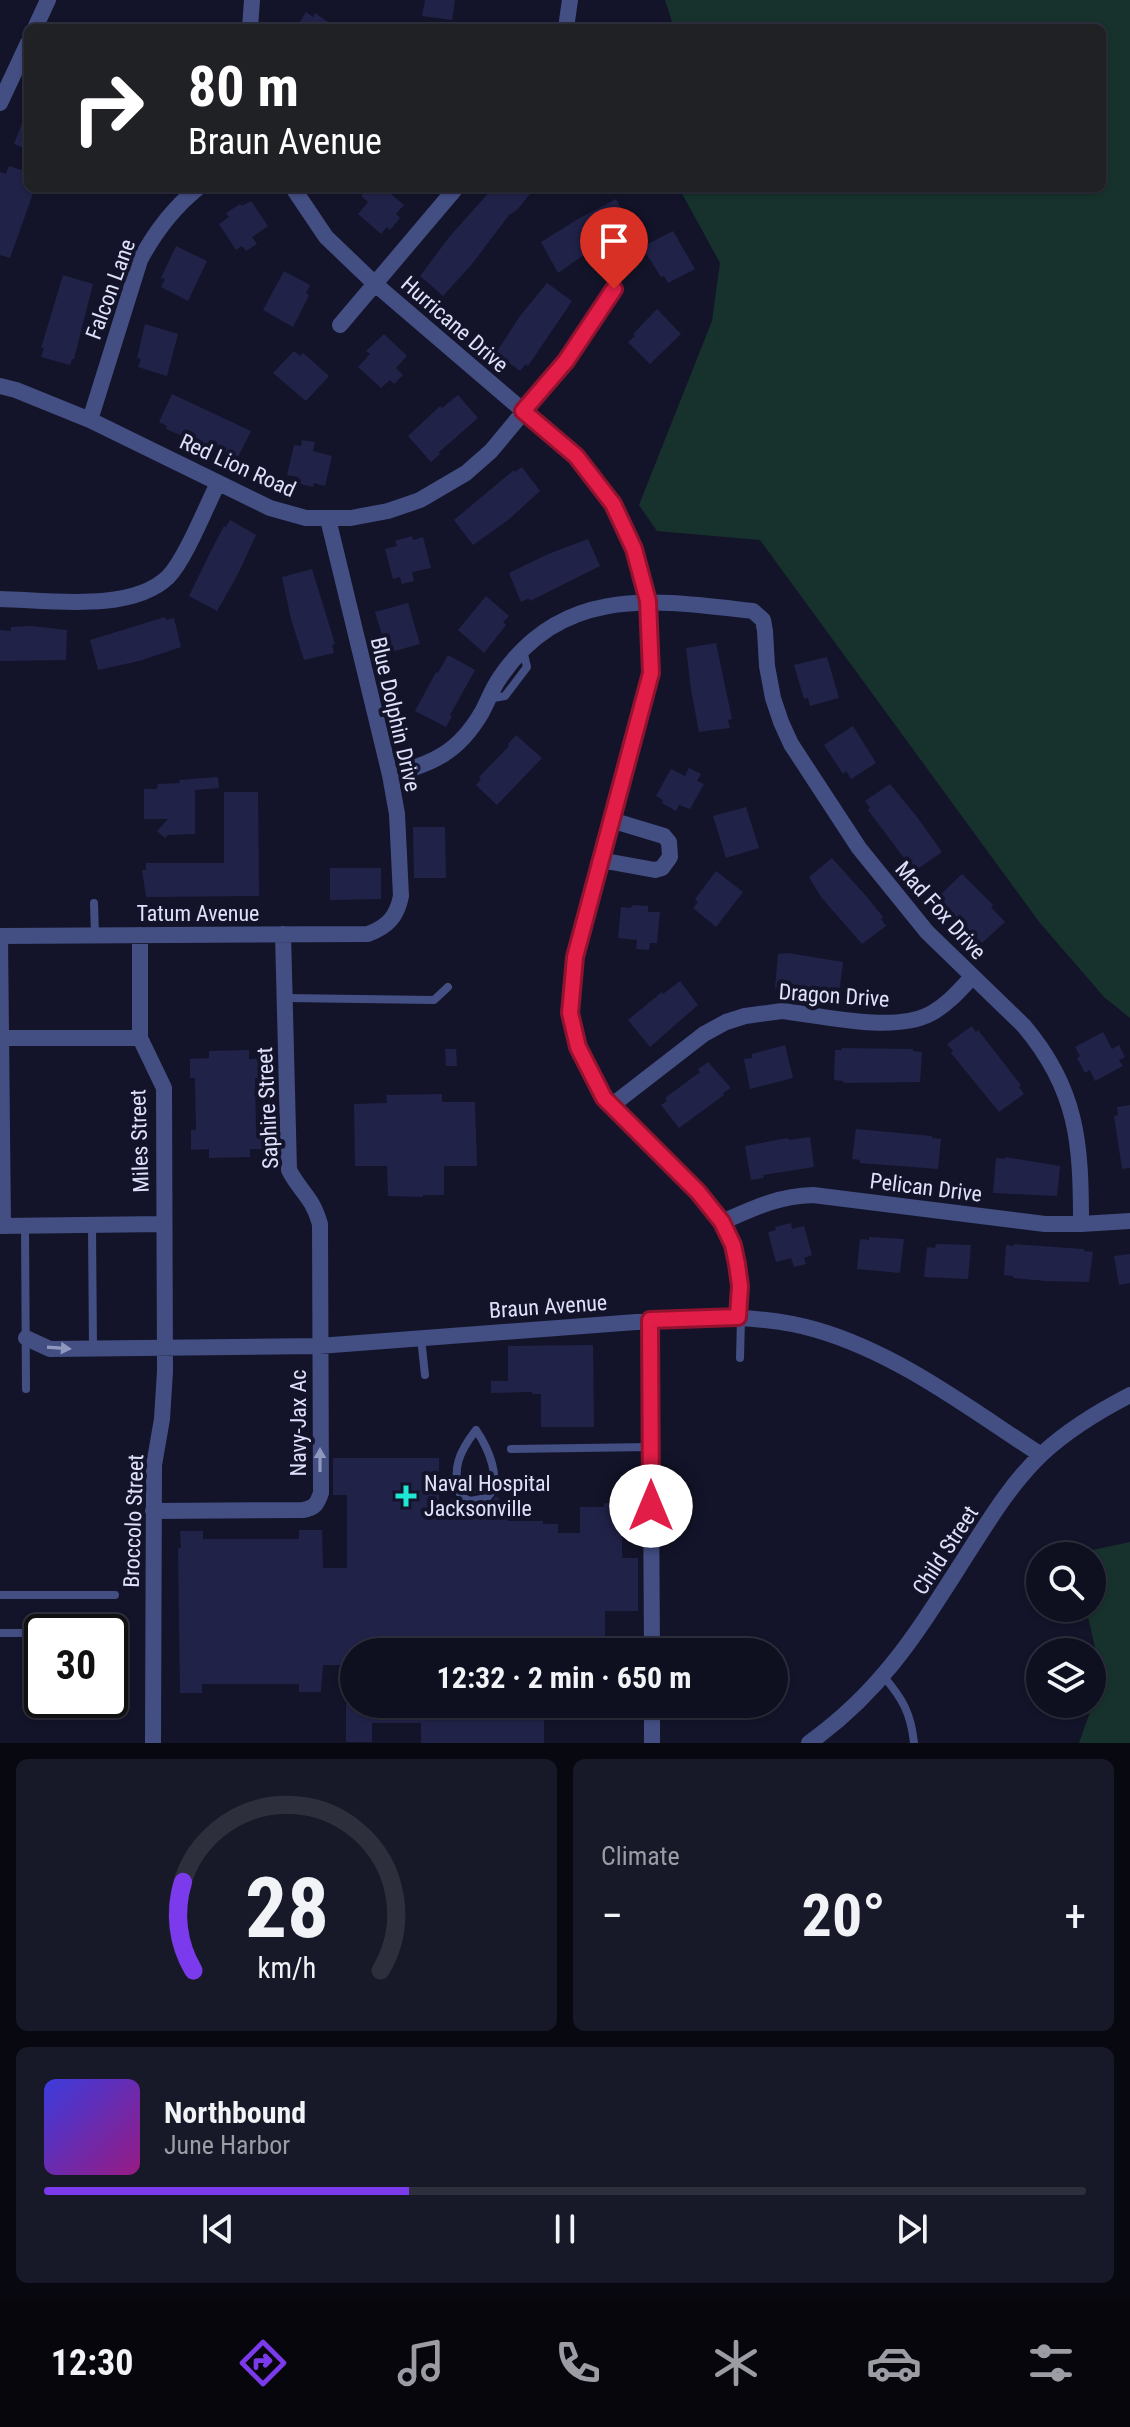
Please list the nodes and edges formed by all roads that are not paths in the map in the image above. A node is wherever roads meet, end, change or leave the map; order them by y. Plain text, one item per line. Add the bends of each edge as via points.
1 (48, 0) edge
2 (252, 0) edge
3 (570, 0) edge
4 (37, 24) edge
5 (250, 24) edge
6 (567, 24) edge
7 (24, 52) edge
8 (0, 103) edge
9 (194, 192) edge
10 (296, 192) edge
11 (453, 192) edge
12 (374, 283) junction
13 (614, 289) dead end
14 (340, 325) dead end
15 (0, 386) edge
16 (523, 411) junction
17 (90, 420) junction
18 (218, 483) junction
19 (328, 519) junction
20 (0, 599) edge
21 (648, 601) junction
22 (390, 775) junction
23 (611, 820) junction
24 (600, 860) junction
25 (94, 903) dead end
26 (392, 919) joint
27 (283, 934) junction
28 (95, 935) junction
29 (140, 935) junction
30 (0, 936) edge
31 (972, 977) junction
32 (448, 987) dead end
33 (284, 998) junction
34 (1, 1038) edge
35 (140, 1038) junction
36 (611, 1106) junction
37 (1, 1134) edge
38 (1130, 1221) edge
39 (722, 1222) junction
40 (164, 1224) junction
41 (1081, 1224) junction
42 (1, 1226) edge
43 (25, 1226) junction
44 (92, 1226) junction
45 (740, 1317) junction
46 (320, 1319) joint
47 (650, 1320) junction
48 (26, 1338) junction
49 (421, 1338) junction
50 (319, 1346) junction
51 (165, 1348) junction
52 (93, 1349) junction
53 (740, 1358) dead end
54 (425, 1375) dead end
55 (26, 1389) dead end
56 (1130, 1395) edge
57 (476, 1430) joint
58 (651, 1447) junction
59 (511, 1449) dead end
60 (1041, 1455) junction
61 (153, 1511) junction
62 (0, 1595) edge
63 (115, 1595) dead end
64 (0, 1633) edge
65 (24, 1633) edge
66 (652, 1638) edge
67 (884, 1677) junction
68 (652, 1718) edge
69 (153, 1743) edge
70 (652, 1743) edge
71 (809, 1743) edge
72 (914, 1743) edge

1 - 4 street
2 - 5 street
3 - 6 street
7 - 8 street
9 - 17 street, Falcon Lane via 152,237 140,260
10 - 12 street, Hurricane Drive via 326,237
11 - 12 street
12 - 14 street
12 - 16 street, Hurricane Drive
13 - 16 street, Red Lion Road via 566,361
15 - 17 street, Red Lion Road
16 - 19 street, Red Lion Road via 491,451 442,489 388,511
16 - 21 street, Hurricane Drive via 576,456 613,504 634,549
17 - 18 street, Red Lion Road
18 - 19 street, Red Lion Road via 270,508
18 - 20 street via 178,563 148,590 103,601
19 - 22 street, Blue Dolphin Drive
21 - 22 street via 607,606 548,629 497,681 457,745 420,767
21 - 23 street, Hurricane Drive via 651,673
21 - 31 street, Mad Fox Drive via 753,611 763,620 773,698 791,744 859,848 927,932
22 - 26 street, Blue Dolphin Drive via 401,896
23 - 24 street, Hurricane Drive
23 - 24 street via 664,836 670,857 655,870
24 - 36 street, Hurricane Drive via 575,957 570,1013 578,1047
25 - 28 lane
26 - 27 street, Tatum Avenue via 368,934
27 - 29 street, Tatum Avenue
27 - 33 street, Saphire Street
28 - 29 street, Tatum Avenue
28 - 30 street, Tatum Avenue
29 - 35 street, Miles Street
30 - 34 street
31 - 36 street, Dragon Drive via 945,1005 913,1020 890,1024 782,1011 726,1022
31 - 41 street, Mad Fox Drive via 1024,1026 1056,1072 1076,1128
32 - 33 lane via 434,1000
33 - 46 street, Saphire Street via 289,1170 316,1208 320,1224
34 - 35 street
34 - 37 street
35 - 40 street, Miles Street via 164,1088
36 - 39 street, Hurricane Drive
37 - 42 street
38 - 41 street, Pelican Drive
39 - 41 street, Pelican Drive via 770,1201 813,1195
39 - 45 street, Hurricane Drive via 737,1264
40 - 44 street
40 - 51 street, Miles Street
42 - 43 street
43 - 44 street
43 - 48 lane
44 - 52 lane
45 - 47 street, Braun Avenue
45 - 53 lane
45 - 60 street, Braun Avenue via 818,1330 893,1361
46 - 50 street, Navy-Jax Ac
47 - 49 street, Braun Avenue
47 - 58 street
48 -> 52 street, Braun Avenue via 50,1349
48 - 55 lane
49 - 50 street, Braun Avenue
49 - 54 lane
50 - 51 street, Braun Avenue
61 -> 50 street, Navy-Jax Ac via 311,1509 318,1503
51 - 52 street, Braun Avenue
51 - 61 street, Broccolo Street
56 - 60 street, Child Street via 1072,1428
57 - 57 lane via 458,1458 458,1491 470,1501 487,1498 493,1488 491,1455
58 - 59 lane
58 - 66 street
60 - 67 street, Child Street via 991,1518
61 - 69 street, Broccolo Street
62 - 63 lane
64 - 65 lane
67 - 71 street, Child Street
67 - 72 lane via 904,1704
68 - 70 street

